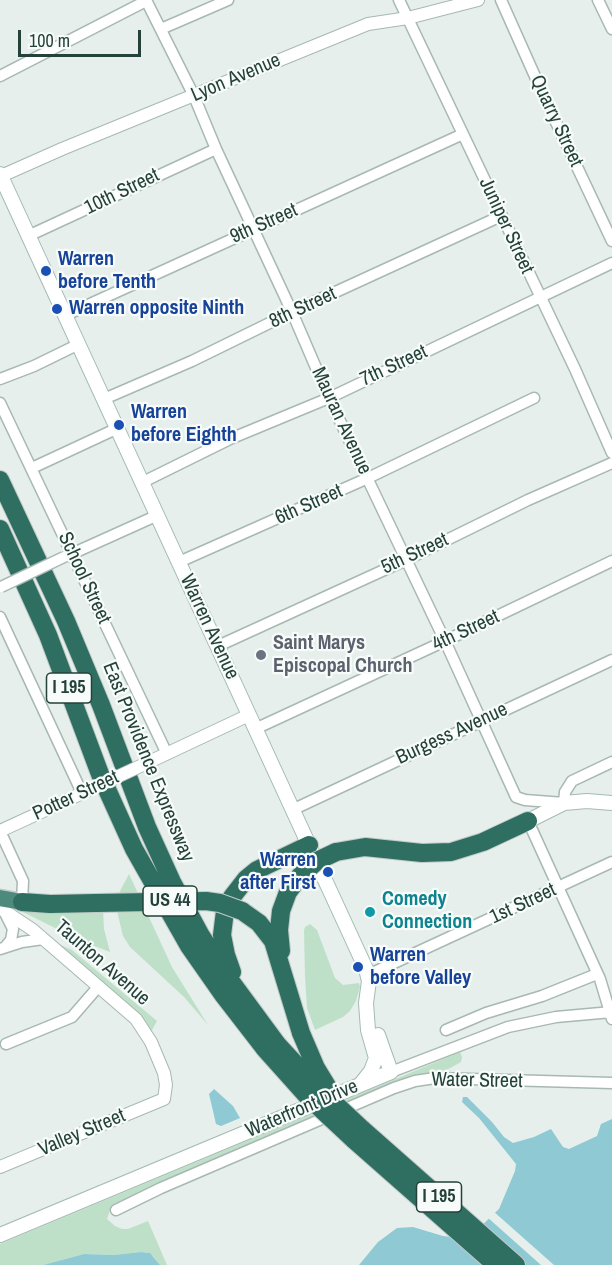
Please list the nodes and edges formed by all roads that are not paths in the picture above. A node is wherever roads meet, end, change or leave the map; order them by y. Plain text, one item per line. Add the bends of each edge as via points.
1 (146, 0) edge
2 (228, 0) edge
3 (399, 0) edge
4 (478, 0) edge
5 (501, 0) edge
6 (598, 0) edge
7 (408, 18) junction
8 (161, 29) junction
9 (612, 29) edge
10 (0, 76) edge
11 (194, 96) junction
12 (463, 134) junction
13 (216, 149) junction
14 (0, 175) edge
15 (501, 216) junction
16 (254, 229) junction
17 (28, 236) junction
18 (612, 241) edge
19 (612, 263) edge
20 (540, 297) junction
21 (292, 312) junction
22 (66, 315) junction
23 (79, 344) junction
24 (0, 380) edge
25 (328, 398) junction
26 (534, 398) dead end
27 (104, 399) junction
28 (0, 403) edge
29 (118, 428) junction
30 (612, 453) edge
31 (612, 463) edge
32 (32, 468) junction
33 (368, 478) junction
34 (0, 480) edge
35 (143, 482) junction
36 (158, 515) junction
37 (0, 529) edge
38 (69, 555) junction
39 (406, 560) junction
40 (612, 561) edge
41 (179, 562) junction
42 (1, 587) edge
43 (0, 617) edge
44 (445, 641) junction
45 (218, 646) junction
46 (612, 660) edge
47 (249, 715) junction
48 (481, 720) junction
49 (255, 729) junction
50 (167, 754) junction
51 (612, 762) edge
52 (86, 792) junction
53 (564, 803) junction
54 (612, 803) edge
55 (292, 810) junction
56 (528, 821) junction
57 (0, 831) edge
58 (309, 845) junction
59 (612, 862) edge
60 (558, 887) junction
61 (0, 898) edge
62 (22, 902) junction
63 (0, 908) edge
64 (43, 939) junction
65 (3, 947) edge
66 (597, 974) junction
67 (368, 975) junction
68 (287, 982) junction
69 (98, 987) junction
70 (368, 1014) junction
71 (611, 1015) edge
72 (255, 1016) junction
73 (447, 1030) dead end
74 (6, 1044) dead end
75 (271, 1046) junction
76 (375, 1053) junction
77 (391, 1072) junction
78 (612, 1083) edge
79 (360, 1085) junction
80 (164, 1099) joint
81 (362, 1129) junction
82 (0, 1167) edge
83 (116, 1210) dead end
84 (0, 1235) edge
85 (496, 1265) edge
86 (516, 1265) edge

1 - 8 street, Mauran Avenue
1 - 10 street
2 - 8 street
3 - 7 street, Juniper Street
4 - 7 street, Lyon Avenue
5 - 18 street, Quarry Street
6 - 9 street
7 - 11 street, Lyon Avenue via 368,24
7 - 12 street, Juniper Street
8 - 11 street, Mauran Avenue
11 - 13 street, Mauran Avenue
11 - 14 street, Lyon Avenue
12 - 15 street, Juniper Street
12 - 16 street, 9th Street
13 - 16 street, Mauran Avenue
13 - 17 street, 10th Street
14 - 17 main road, Warren Avenue
15 - 20 street, Juniper Street
15 - 21 street, 8th Street
16 - 21 street, Mauran Avenue
16 - 22 street, 9th Street
17 - 22 main road, Warren Avenue
19 - 20 street, 7th Street
20 - 25 street, 7th Street
20 - 30 street, Juniper Street
21 - 25 street, Mauran Avenue
21 - 27 street, 8th Street
22 - 23 main road, Warren Avenue
23 - 24 street
23 - 27 main road, Warren Avenue
25 - 33 street, Mauran Avenue
25 - 35 street, 7th Street via 230,439
26 - 33 street, 6th Street
27 - 29 main road, Warren Avenue
28 - 32 street, School Street
29 - 32 street
29 - 35 main road, Warren Avenue
31 - 39 street, 5th Street
32 - 38 street, School Street
33 - 39 street, Mauran Avenue
33 - 41 street, 6th Street
34 - 72 highway, East Providence Expressway / I 195 via 66,621 165,868 200,934
35 - 36 main road, Warren Avenue
36 - 38 street
36 - 41 main road, Warren Avenue
37 - 75 highway, East Providence Expressway / I 195 via 44,626 100,774 139,858 197,958
38 - 42 street, bridge
38 - 50 street, School Street
39 - 44 street, Mauran Avenue
39 - 45 street, 5th Street
40 - 44 street, 4th Street
41 - 45 main road, Warren Avenue
43 - 52 street
44 - 48 street, Mauran Avenue
44 - 49 street, 4th Street
45 - 47 main road, Warren Avenue
46 - 48 street, Burgess Avenue
47 - 49 main road, Warren Avenue
47 - 50 street, Potter Street
48 - 53 street, Mauran Avenue via 516,797
48 - 55 street, Burgess Avenue
49 - 55 main road, Warren Avenue
50 - 52 street, Potter Street, bridge
51 - 53 street via 572,782
52 - 57 street, Potter Street
53 - 54 main road
53 - 56 main road
55 - 58 main road, Warren Avenue
56 - 60 street
56 - 68 highway, bridge via 451,852 414,853 364,847 336,852 317,861 300,876 285,898 279,917 279,943
57 - 62 street via 22,881
58 - 67 main road, Warren Avenue
58 - 72 highway via 251,874 225,911 222,935 226,955
59 - 60 street, 1st Street
60 - 66 street
60 - 67 street, 1st Street
61 - 62 highway, US 44
62 - 68 highway, US 44, bridge via 207,901 228,905 259,924 273,941
63 - 64 street, Taunton Avenue
63 - 65 street via 13,928 11,940
64 - 65 street
64 - 69 street, Taunton Avenue
66 - 71 street
66 - 73 street
67 - 70 main road, Warren Avenue
68 - 81 highway, US 44, bridge via 301,1033 316,1068
69 - 74 street via 72,1017
69 - 80 street, Taunton Avenue via 136,1019 148,1036 165,1077
70 - 76 main road, Warren Avenue
70 - 77 main road
71 - 77 street, Waterfront Drive via 549,1018 508,1027
72 - 75 highway, East Providence Expressway / I 195
75 - 81 highway, East Providence Expressway / I 195, bridge
75 - 85 highway, East Providence Expressway / I 195, bridge via 322,1111
76 - 77 main road
76 - 79 main road via 375,1065
77 - 79 main road, Waterfront Drive
78 - 83 street, Water Street via 435,1078 415,1081
79 - 84 main road, Waterfront Drive
80 - 82 street, Valley Street
81 - 86 highway, East Providence Expressway / I 195

